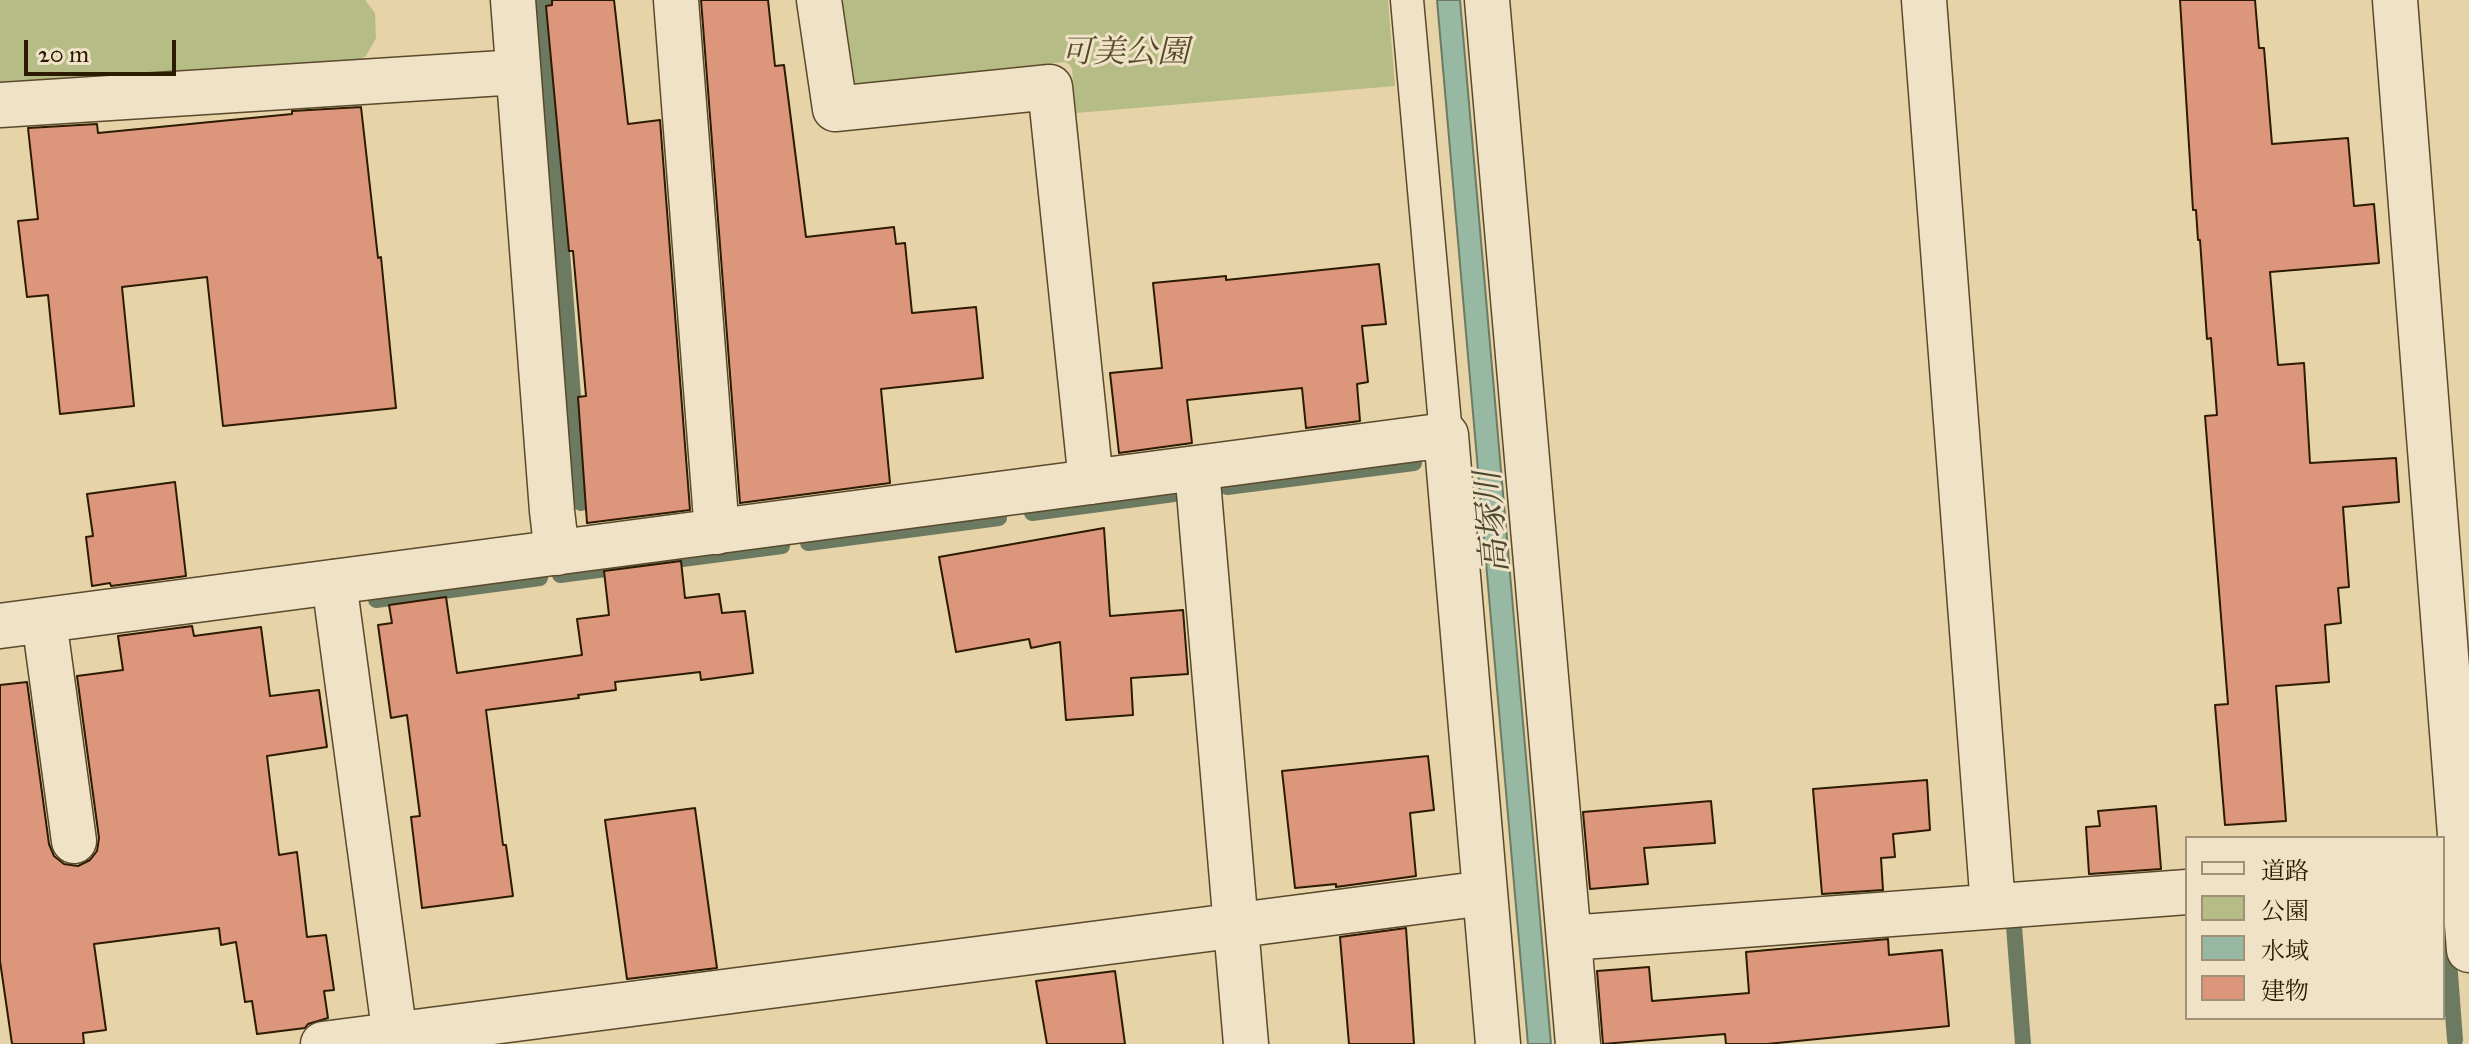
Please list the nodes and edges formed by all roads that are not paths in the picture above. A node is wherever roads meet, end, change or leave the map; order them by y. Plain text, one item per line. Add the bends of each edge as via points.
1 (513, 0) edge
2 (676, 0) edge
3 (819, 0) edge
4 (1407, 0) edge
5 (1487, 0) edge
6 (1924, 0) edge
7 (2395, 0) edge
8 (518, 72) junction
9 (0, 105) edge
10 (1446, 435) junction
11 (1197, 469) junction
12 (1091, 482) junction
13 (717, 532) junction
14 (557, 553) junction
15 (334, 582) junction
16 (44, 620) junction
17 (0, 626) edge
18 (74, 841) dead end
19 (2458, 871) edge
20 (2185, 892) edge
21 (1485, 893) junction
22 (1993, 906) junction
23 (1237, 925) junction
24 (1569, 938) junction
25 (2469, 950) edge
26 (395, 1039) edge
27 (323, 1044) edge
28 (1246, 1044) edge
29 (1498, 1044) edge
30 (1578, 1044) edge

1 - 8 street
2 - 13 street
3 - 12 street via 835,109 1050,87
4 - 10 street
5 - 24 street
6 - 22 street
7 - 19 street
8 - 9 street
8 - 14 street
10 - 11 street
10 - 21 street
11 - 12 street
11 - 23 street
12 - 13 street
13 - 14 street
14 - 15 street
15 - 16 street
15 - 26 street
16 - 17 street
16 - 18 street
19 - 25 street
20 - 22 street
21 - 23 street
21 - 29 street
22 - 24 street
23 - 26 street
23 - 28 street
24 - 30 street
26 - 27 street

